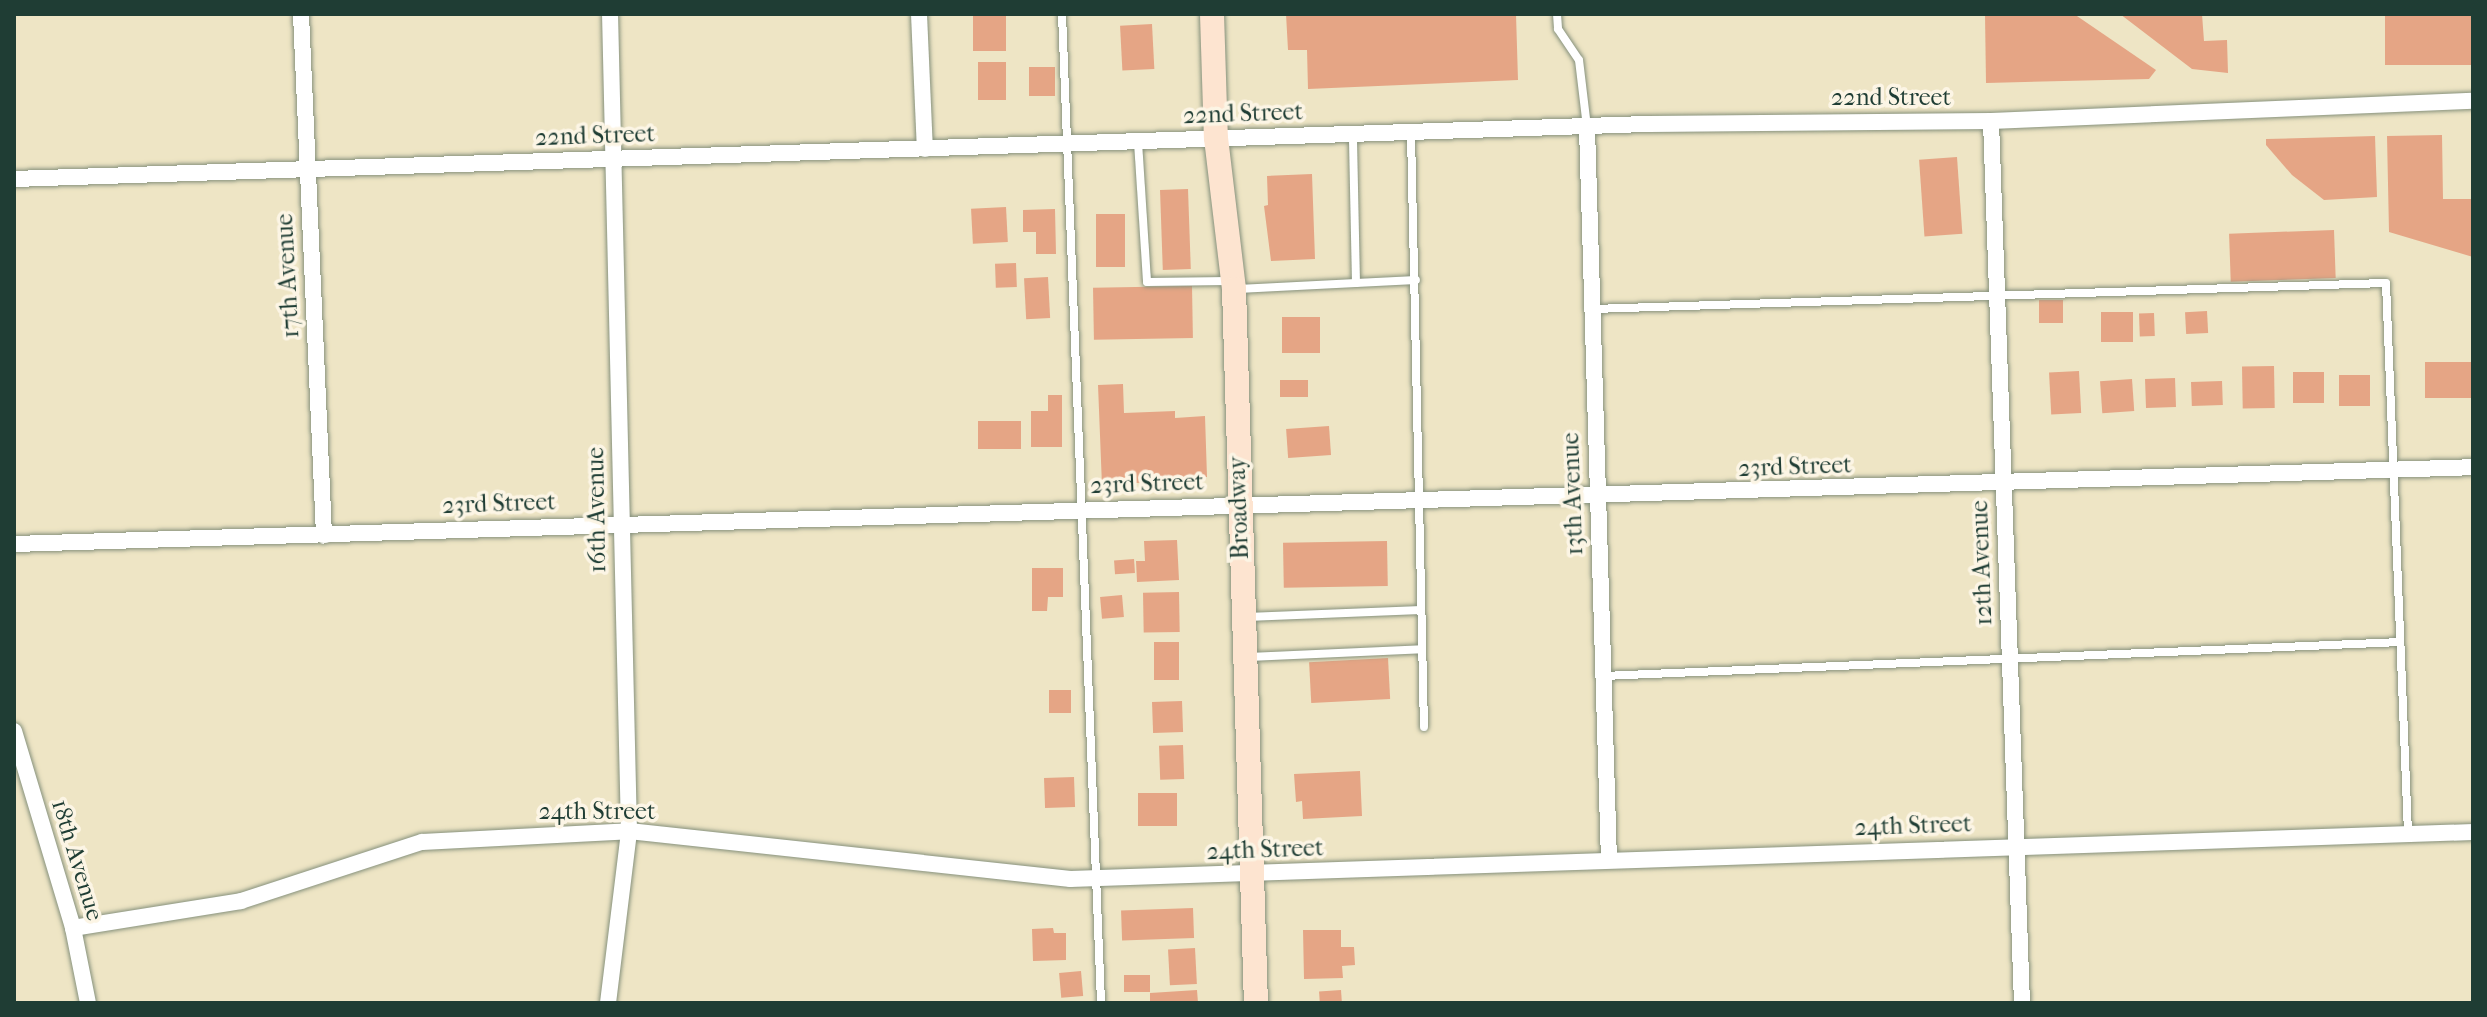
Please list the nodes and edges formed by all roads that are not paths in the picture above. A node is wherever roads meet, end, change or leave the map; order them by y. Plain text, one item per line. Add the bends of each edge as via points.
1 (301, 14) edge
2 (610, 14) edge
3 (919, 14) edge
4 (1062, 14) edge
5 (1212, 14) edge
6 (1557, 14) edge
7 (2473, 101) edge
8 (1991, 121) junction
9 (1587, 128) junction
10 (1411, 133) junction
11 (1353, 134) junction
12 (1216, 138) junction
13 (1138, 142) junction
14 (1067, 144) junction
15 (925, 149) junction
16 (616, 159) junction
17 (307, 171) junction
18 (14, 179) edge
19 (1416, 280) junction
20 (1356, 283) junction
21 (1233, 285) junction
22 (1997, 297) junction
23 (1592, 309) junction
24 (2473, 467) edge
25 (2393, 470) junction
26 (2004, 485) junction
27 (1597, 496) junction
28 (1418, 501) junction
29 (1238, 505) junction
30 (1081, 509) junction
31 (621, 524) junction
32 (324, 535) junction
33 (14, 544) edge
34 (1421, 610) junction
35 (1242, 617) junction
36 (2400, 642) junction
37 (1422, 649) junction
38 (2009, 655) junction
39 (1245, 657) junction
40 (1603, 676) junction
41 (1424, 727) dead end
42 (14, 731) edge
43 (629, 831) junction
44 (2473, 832) edge
45 (2408, 834) junction
46 (2016, 846) junction
47 (1609, 859) junction
48 (1253, 875) junction
49 (1095, 878) junction
50 (73, 928) junction
51 (88, 1003) edge
52 (608, 1003) edge
53 (1101, 1003) edge
54 (1256, 1003) edge
55 (2022, 1003) edge

1 - 17 street, 17th Avenue
2 - 16 street, 16th Avenue
3 - 15 street
4 - 14 lane
5 - 12 main road, Broadway
6 - 9 lane via 1558,29 1579,60
7 - 8 street, 22nd Street
8 - 9 street, 22nd Street
8 - 22 street, 12th Avenue
9 - 10 street, 22nd Street
9 - 23 street, 13th Avenue
10 - 11 street, 22nd Street
10 - 19 lane
11 - 12 street, 22nd Street
11 - 20 lane
12 - 13 street, 22nd Street
12 - 21 main road, Broadway
13 - 14 street, 22nd Street
13 - 21 lane via 1147,282
14 - 15 street, 22nd Street
14 - 30 lane
15 - 16 street, 22nd Street
16 - 17 street, 22nd Street
16 - 31 street, 16th Avenue
17 - 18 street, 22nd Street
17 - 32 street, 17th Avenue
19 - 20 lane
19 - 28 lane
20 - 21 lane
21 - 29 main road, Broadway
22 - 23 lane
22 - 25 lane via 2386,283
22 - 26 street, 12th Avenue
23 - 27 street, 13th Avenue
24 - 25 street, 23rd Street
25 - 26 street, 23rd Street
25 - 36 lane
26 - 27 street, 23rd Street
26 - 38 street, 12th Avenue
27 - 28 street, 23rd Street
27 - 40 street, 13th Avenue
28 - 29 street, 23rd Street
28 - 34 lane
29 - 30 street, 23rd Street
29 - 35 main road, Broadway
30 - 31 street, 23rd Street
30 - 49 lane
31 - 32 street, 23rd Street
31 - 43 street, 16th Avenue
32 - 33 street, 23rd Street
34 - 35 lane
34 - 37 lane
35 - 39 main road, Broadway
36 - 38 lane
36 - 45 lane
37 - 39 lane
37 - 41 lane
38 - 40 lane
38 - 46 street, 12th Avenue
39 - 48 main road, Broadway
40 - 47 street, 13th Avenue
42 - 50 street, 18th Avenue
43 - 49 street, 24th Street via 959,870
43 - 50 street, 24th Street via 422,842 241,901
43 - 52 street, 16th Avenue
44 - 45 street, 24th Street
45 - 46 street, 24th Street
46 - 47 street, 24th Street
46 - 55 street, 12th Avenue
47 - 48 street, 24th Street
48 - 49 street, 24th Street
48 - 54 main road, Broadway
49 - 53 lane
50 - 51 street, 18th Avenue

